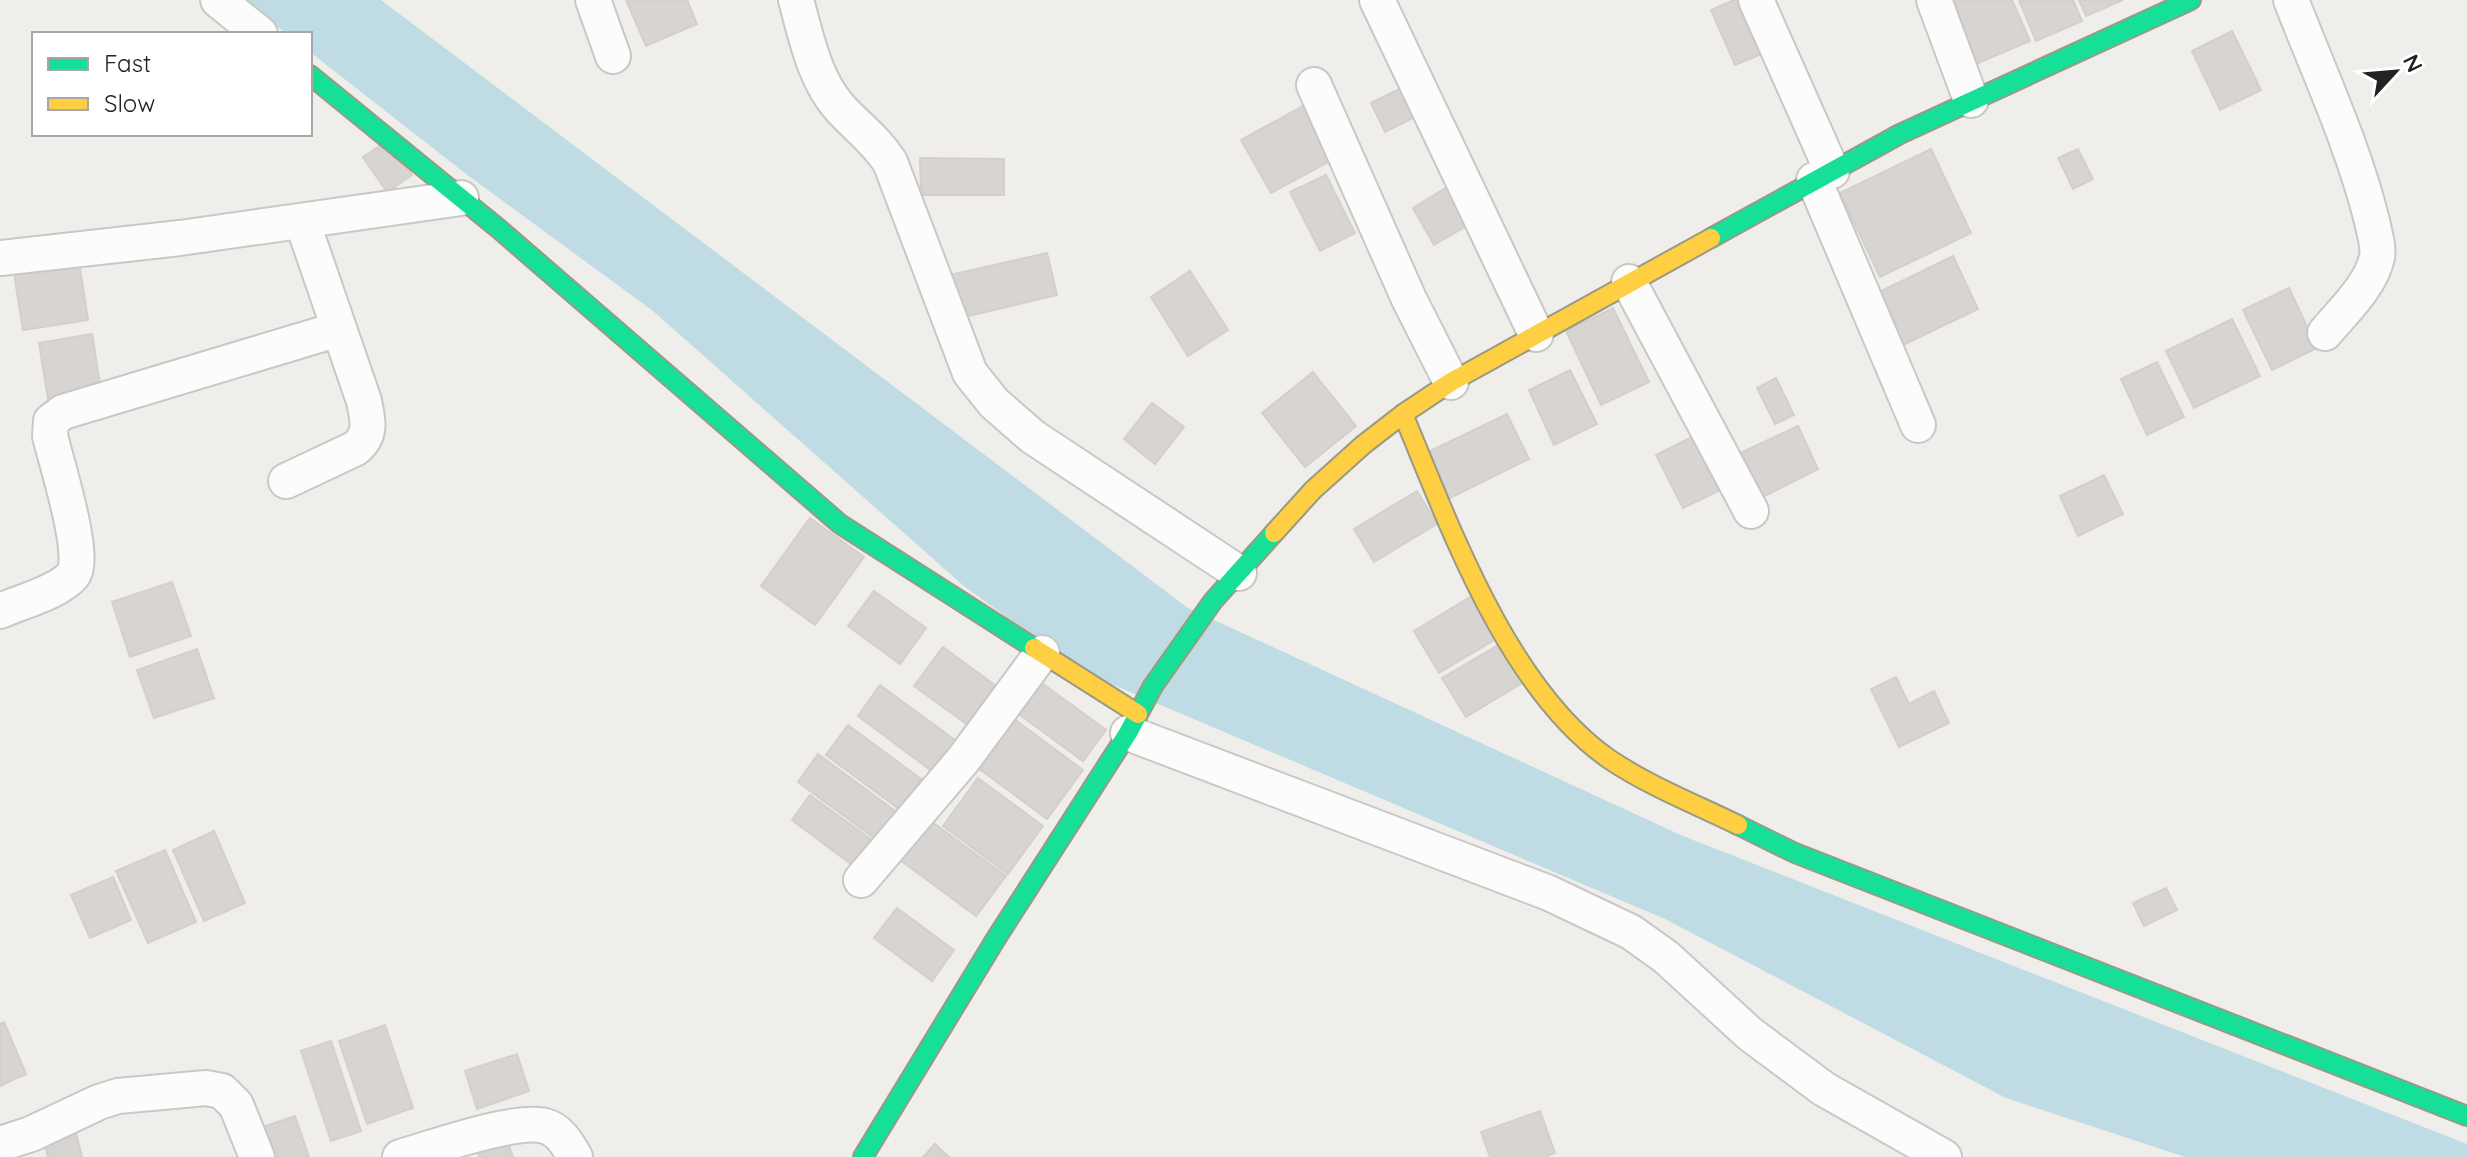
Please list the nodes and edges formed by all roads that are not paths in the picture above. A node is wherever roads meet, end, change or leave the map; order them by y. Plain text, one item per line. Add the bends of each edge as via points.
1 (218, 0) edge
2 (593, 0) edge
3 (796, 0) edge
4 (1377, 0) edge
5 (1756, 0) edge
6 (1934, 0) edge
7 (2191, 0) edge
8 (2291, 0) edge
9 (258, 32) edge
10 (613, 56) dead end
11 (312, 77) edge
12 (1314, 85) dead end
13 (1971, 100) junction
14 (1823, 176) junction
15 (461, 198) junction
16 (302, 221) junction
17 (0, 258) edge
18 (1629, 282) junction
19 (339, 329) junction
20 (2325, 333) dead end
21 (1536, 334) junction
22 (1451, 382) junction
23 (1403, 414) junction
24 (1918, 425) dead end
25 (286, 481) dead end
26 (1751, 511) dead end
27 (1239, 573) junction
28 (0, 611) edge
29 (1042, 653) junction
30 (1133, 724) junction
31 (861, 880) dead end
32 (2467, 1116) edge
33 (0, 1144) edge
34 (257, 1157) edge
35 (400, 1157) edge
36 (575, 1157) edge
37 (863, 1157) edge
38 (1944, 1157) edge

1 - 9 street
2 - 10 street
3 - 27 street via 825,88 890,162 970,373 1033,437
4 - 21 street
5 - 14 street
6 - 13 street
7 - 13 street
8 - 20 street via 2351,152 2377,255 2360,291
11 - 15 street
12 - 22 street
13 - 14 street
14 - 18 street
14 - 24 street
15 - 16 street
15 - 29 street via 840,524
16 - 17 street
16 - 19 street
18 - 21 street
18 - 26 street
19 - 25 street via 367,414 365,440
19 - 28 street via 63,412 51,421 79,562 62,585
21 - 22 street
22 - 23 street
23 - 27 street via 1313,490
23 - 32 street via 1471,576 1530,676 1577,732 1608,758 1795,853
27 - 30 street via 1153,686
29 - 30 street
29 - 31 street via 963,760
30 - 37 street
30 - 38 street via 1549,893 1631,932 1750,1034 1824,1089
33 - 34 street via 118,1096 206,1088 222,1091 236,1105
35 - 36 street via 529,1125 558,1133

